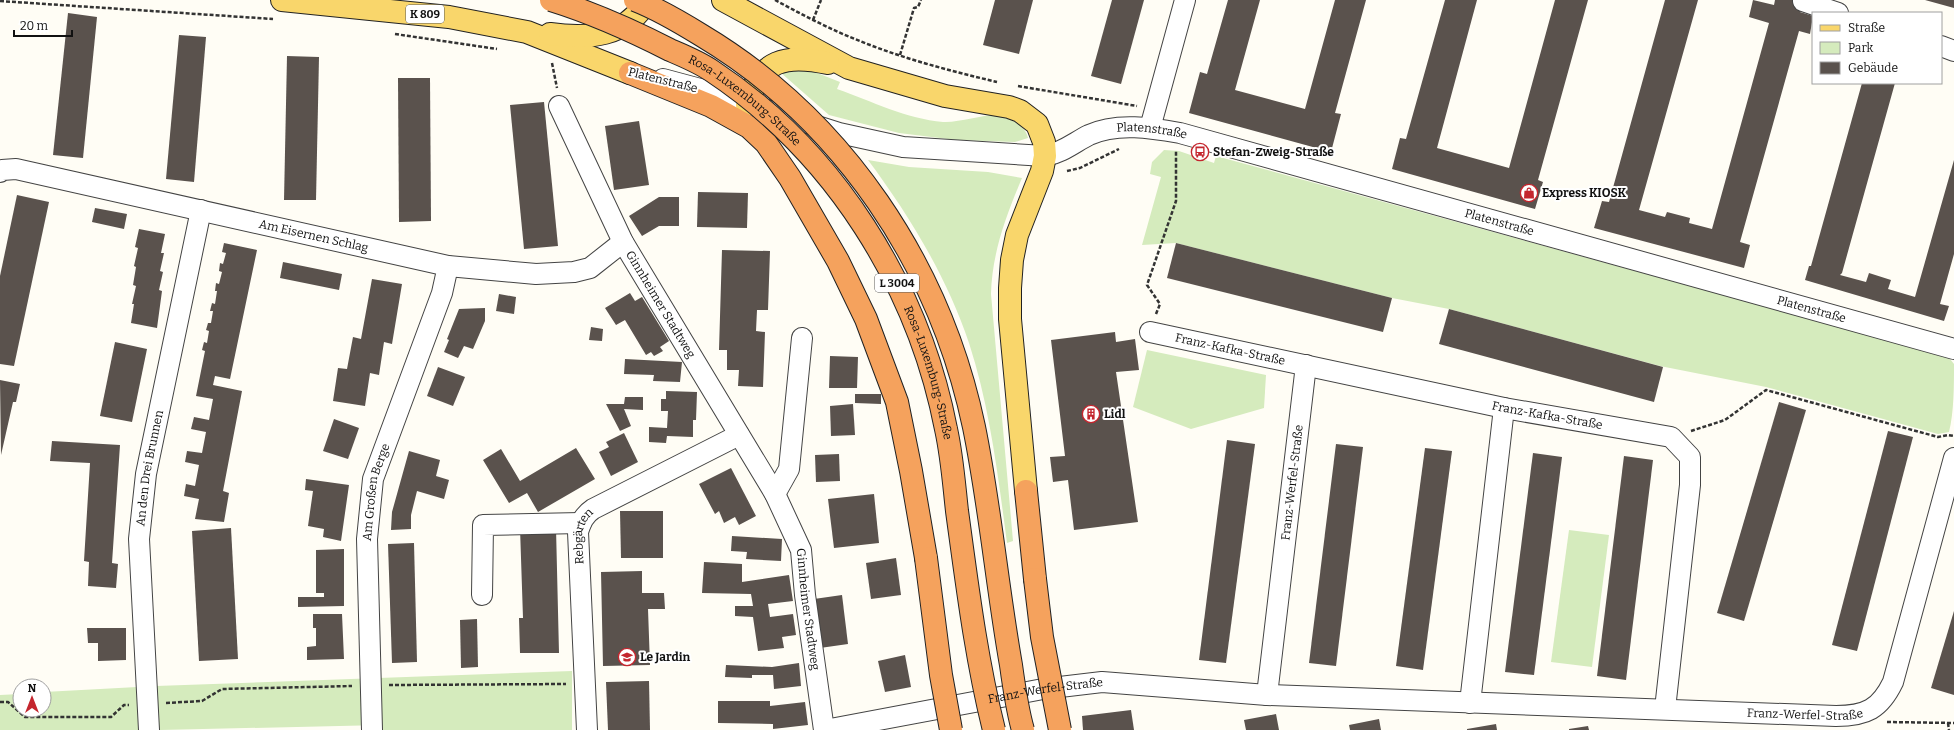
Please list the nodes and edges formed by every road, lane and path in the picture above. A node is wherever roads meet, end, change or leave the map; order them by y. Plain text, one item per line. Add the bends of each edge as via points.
1 (551, 0) edge
2 (561, 0) edge
3 (635, 0) edge
4 (647, 0) edge
5 (723, 0) edge
6 (775, 0) edge
7 (821, 0) edge
8 (922, 0) edge
9 (1185, 0) edge
10 (0, 1) edge
11 (1803, 1) dead end
12 (740, 6) edge
13 (281, 10) edge
14 (1835, 12) edge
15 (813, 20) junction
16 (527, 32) junction
17 (390, 33) dead end
18 (572, 35) junction
19 (1942, 46) edge
20 (499, 49) dead end
21 (1954, 51) edge
22 (900, 55) junction
23 (593, 57) junction
24 (552, 63) dead end
25 (849, 68) junction
26 (630, 73) junction
27 (1002, 83) dead end
28 (1017, 86) dead end
29 (558, 98) joint
30 (747, 104) junction
31 (1140, 106) dead end
32 (749, 127) junction
33 (1150, 128) junction
34 (1178, 140) junction
35 (1125, 147) dead end
36 (1045, 156) junction
37 (1065, 171) dead end
38 (0, 172) edge
39 (201, 210) junction
40 (623, 242) junction
41 (448, 266) junction
42 (1150, 332) joint
43 (802, 338) dead end
44 (1954, 349) edge
45 (1306, 365) junction
46 (1504, 408) junction
47 (739, 435) junction
48 (1954, 436) edge
49 (1671, 437) junction
50 (1954, 458) edge
51 (1026, 491) joint
52 (775, 494) junction
53 (581, 522) junction
54 (482, 595) dead end
55 (1267, 695) junction
56 (0, 702) edge
57 (1470, 703) junction
58 (148, 704) junction
59 (1665, 709) junction
60 (1869, 711) junction
61 (1948, 723) junction
62 (1954, 723) edge
63 (149, 730) edge
64 (372, 730) edge
65 (587, 730) edge
66 (825, 730) edge
67 (951, 730) edge
68 (994, 730) edge
69 (1023, 730) edge
70 (1060, 730) edge
71 (1949, 730) edge

1 - 68 highway, Rosa-Luxemburg-Straße / L 3004, bridge via 587,11 653,41 710,70 754,102 793,137 827,174 879,250 901,290 924,346 937,388 947,431 972,622
2 - 18 main road via 561,14
3 - 69 highway, L 3004, bridge via 720,46 760,74 807,116 873,192 928,286 952,344 974,428 1002,618
4 - 18 main road, K 809 via 634,19 618,29 603,34
5 - 12 main road
6 - 15 path
7 - 15 path
8 - 22 path via 920,5 914,8
9 - 33 street
10 - 13 path
11 - 14 street
12 - 25 main road
13 - 16 main road, Platenstraße / K 809 via 449,17
15 - 22 path
16 - 18 main road, K 809
16 - 23 main road, Platenstraße
17 - 20 path
18 - 23 main road
19 - 21 street
22 - 27 path via 957,73
23 - 26 main road, Platenstraße
24 - 29 path
25 - 30 main road via 815,60 786,60 774,64 752,89
25 - 36 main road via 945,96 1020,111 1037,124 1042,132
26 - 30 street, Platenstraße via 686,84
26 - 32 highway via 711,106
28 - 31 path
29 - 40 street, Ginnheimer Stadtweg
30 - 32 highway
30 - 36 street, Platenstraße via 839,133 903,147
32 - 67 highway, bridge via 766,143 790,178 838,261 866,319 897,402 926,558
33 - 34 street, Platenstraße
33 - 36 street, Platenstraße via 1101,131
34 - 42 path via 1176,201 1147,285 1160,304
34 - 44 street, Platenstraße
35 - 37 path via 1080,168
36 - 51 main road via 1018,236 1012,260 1010,288 1010,319
38 - 39 street, Am Eisernen Schlag via 16,169
39 - 41 street, Am Eisernen Schlag
39 - 58 street, An den Drei Brunnen via 146,474 139,539
40 - 41 street, Am Eisernen Schlag via 590,268 574,272 536,274
40 - 47 street, Ginnheimer Stadtweg
41 - 64 street, Am Großen Berge via 442,293 373,478 367,539
42 - 45 street, Franz-Kafka-Straße
43 - 52 street via 789,469
45 - 46 street, Franz-Kafka-Straße
45 - 55 street, Franz-Werfel-Straße
46 - 49 street, Franz-Kafka-Straße
46 - 57 street
47 - 52 street, Ginnheimer Stadtweg
47 - 53 street, Rebgärten via 593,509
48 - 49 path via 1938,437 1766,390 1725,420
49 - 59 street via 1690,457 1690,485
50 - 60 street, Franz-Werfel-Straße via 1893,682 1887,695
51 - 70 highway, bridge via 1042,637
52 - 66 street, Ginnheimer Stadtweg via 801,550
53 - 54 street via 483,525
53 - 65 street, Rebgärten via 578,532
55 - 57 street, Franz-Werfel-Straße
55 - 66 street, Franz-Werfel-Straße via 1203,698 1102,682 1043,689
56 - 58 path via 8,702 25,717 111,717 124,705
57 - 59 street, Franz-Werfel-Straße
58 - 63 street, An den Drei Brunnen
59 - 60 street, Franz-Werfel-Straße via 1836,716 1850,716
60 - 61 path via 1878,722
61 - 62 path
61 - 71 path

